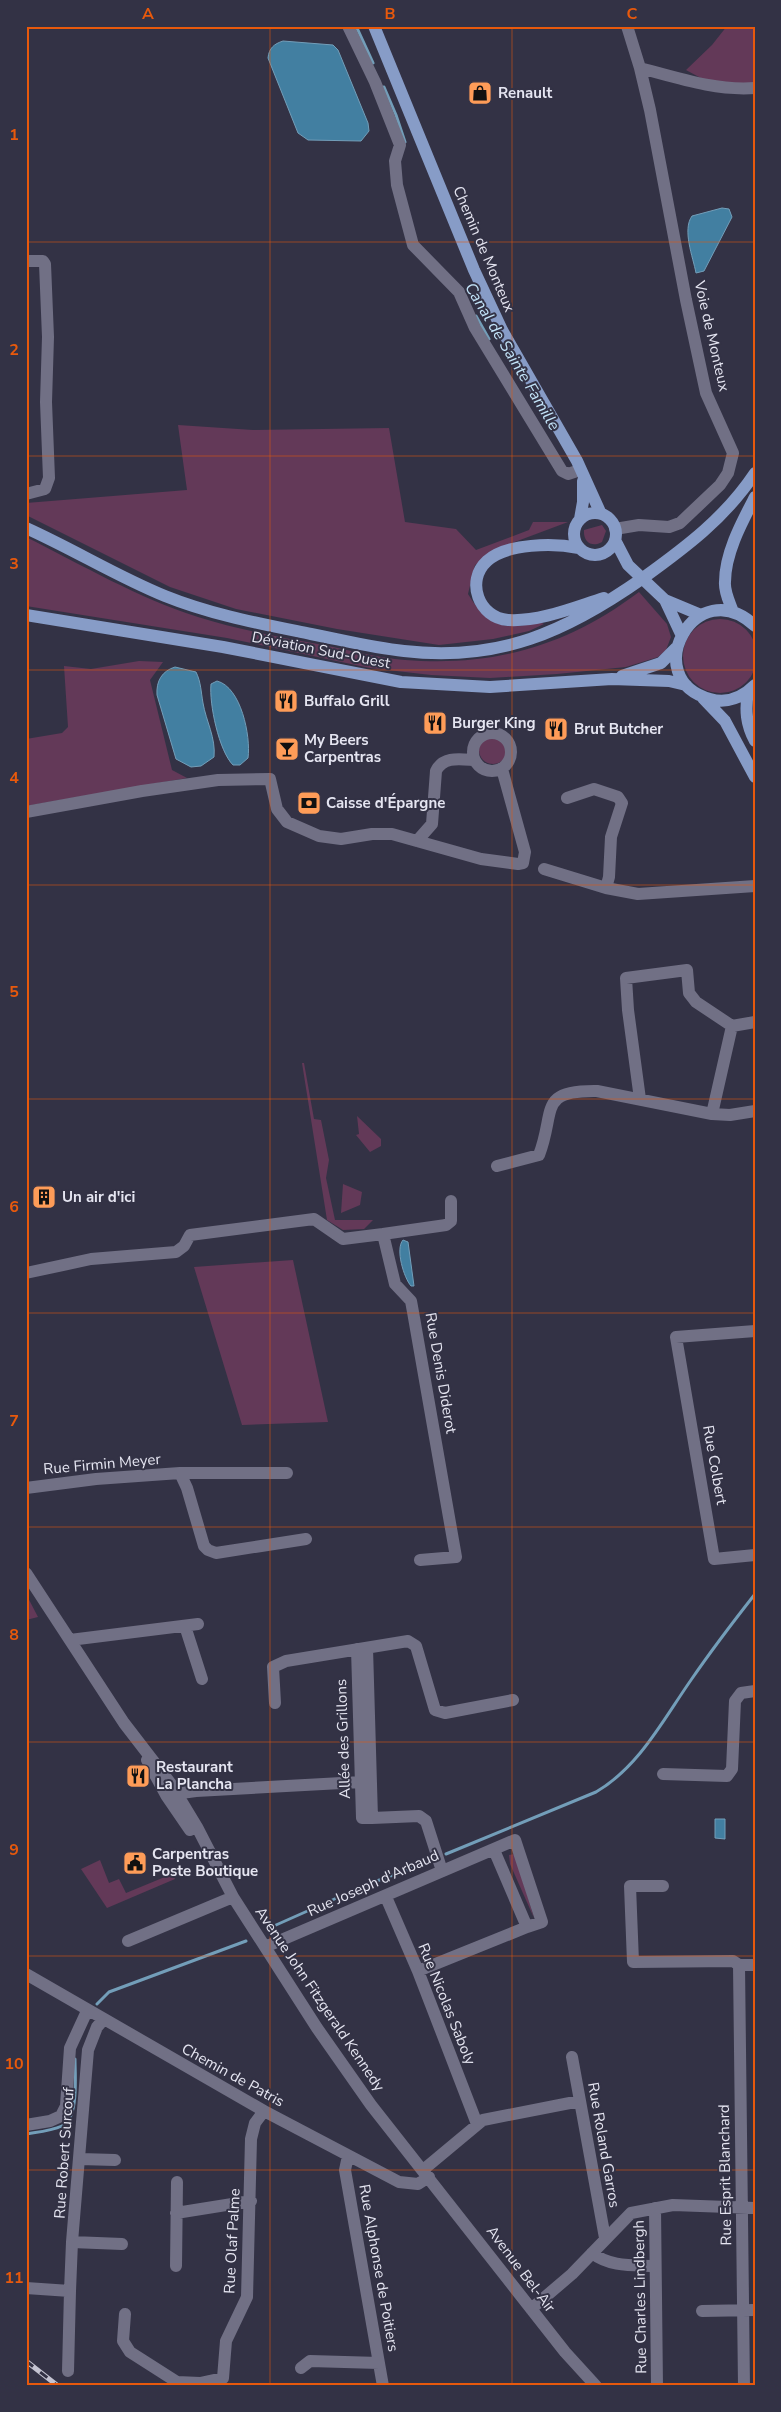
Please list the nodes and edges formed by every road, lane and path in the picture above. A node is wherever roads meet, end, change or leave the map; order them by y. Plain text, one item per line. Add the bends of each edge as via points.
1 (348, 26) edge
2 (374, 26) edge
3 (627, 26) edge
4 (640, 68) junction
5 (755, 88) edge
6 (26, 261) edge
7 (581, 473) junction
8 (755, 473) edge
9 (26, 494) edge
10 (755, 497) edge
11 (601, 514) junction
12 (577, 524) junction
13 (26, 528) edge
14 (615, 534) junction
15 (540, 544) junction
16 (579, 548) junction
17 (600, 554) junction
18 (629, 567) junction
19 (621, 592) junction
20 (663, 598) junction
21 (733, 612) junction
22 (26, 615) edge
23 (701, 615) junction
24 (755, 626) edge
25 (681, 634) junction
26 (676, 648) junction
27 (612, 679) junction
28 (686, 685) junction
29 (752, 688) edge
30 (703, 698) junction
31 (755, 740) edge
32 (474, 760) junction
33 (502, 769) junction
34 (755, 777) edge
35 (567, 798) dead end
36 (26, 812) edge
37 (417, 841) junction
38 (544, 869) dead end
39 (755, 886) edge
40 (606, 888) junction
41 (755, 1022) edge
42 (732, 1026) junction
43 (640, 1099) junction
44 (755, 1111) edge
45 (712, 1114) junction
46 (497, 1166) dead end
47 (451, 1201) dead end
48 (383, 1234) junction
49 (26, 1273) edge
50 (755, 1331) edge
51 (287, 1472) dead end
52 (180, 1474) junction
53 (26, 1488) edge
54 (306, 1539) dead end
55 (755, 1555) edge
56 (420, 1560) dead end
57 (26, 1572) edge
58 (70, 1640) junction
59 (362, 1648) junction
60 (202, 1679) dead end
61 (755, 1691) edge
62 (513, 1700) dead end
63 (275, 1702) dead end
64 (663, 1774) dead end
65 (360, 1782) junction
66 (171, 1794) junction
67 (372, 1818) junction
68 (494, 1850) junction
69 (442, 1870) junction
70 (663, 1886) dead end
71 (386, 1896) junction
72 (233, 1897) junction
73 (527, 1927) junction
74 (128, 1941) dead end
75 (265, 1947) junction
76 (739, 1965) junction
77 (755, 1965) edge
78 (418, 1971) junction
79 (26, 1974) edge
80 (88, 2011) junction
81 (103, 2020) junction
82 (572, 2057) dead end
83 (580, 2101) junction
84 (264, 2111) junction
85 (477, 2124) junction
86 (26, 2125) edge
87 (348, 2156) junction
88 (80, 2159) junction
89 (115, 2160) dead end
90 (426, 2174) junction
91 (177, 2182) dead end
92 (251, 2201) junction
93 (655, 2208) junction
94 (748, 2208) edge
95 (176, 2213) junction
96 (605, 2238) junction
97 (72, 2242) junction
98 (122, 2244) dead end
99 (592, 2253) junction
100 (176, 2266) dead end
101 (655, 2266) junction
102 (26, 2288) edge
103 (70, 2291) junction
104 (531, 2309) junction
105 (749, 2310) edge
106 (702, 2312) dead end
107 (125, 2314) dead end
108 (378, 2363) junction
109 (301, 2368) dead end
110 (68, 2371) dead end
111 (225, 2382) edge
112 (383, 2386) edge
113 (596, 2386) edge
114 (657, 2386) edge
115 (744, 2386) edge

1 - 7 street via 400,145 395,162 397,184 413,245 459,292 475,328 562,471
2 - 7 main road, Chemin de Monteux via 474,270 502,330
3 - 4 street, Voie de Monteux
4 - 5 street via 721,88
4 - 14 street, Voie de Monteux via 706,393 733,453 728,473 720,485 680,523 669,527 639,525
6 - 9 street via 45,264 50,478 45,489
7 - 11 main road, Chemin de Monteux
7 - 12 main road via 583,502
8 - 19 main road via 706,531
10 - 21 main road via 738,531 726,570 724,583
11 - 12 main road via 592,513
11 - 14 main road via 610,520
12 - 15 main road
12 - 16 main road via 574,536
13 - 19 main road via 137,583 192,606 249,622 403,651 457,653 528,641 564,627
14 - 17 main road via 609,549
14 - 18 main road
15 - 16 main road
15 - 19 main road via 498,555 481,568 476,579 478,597 491,615 507,620 528,619
16 - 17 main road via 591,555
17 - 18 main road
18 - 20 main road
20 - 23 main road
20 - 25 main road
21 - 23 main road via 712,611
21 - 24 main road
22 - 27 main road, Déviation Sud-Ouest via 223,647 401,682 490,687
23 - 25 main road
25 - 26 main road
26 - 27 main road via 661,663
26 - 28 main road via 679,674
27 - 28 main road via 669,681
28 - 30 main road
29 - 30 main road via 727,701
29 - 31 main road via 746,713 749,731
30 - 34 main road via 725,721
32 - 33 street via 486,770
32 - 33 street via 473,748 480,737 491,732 499,734 509,741 511,749 509,762
32 - 37 street via 448,760 438,766 432,824
33 - 37 street via 525,852 523,863 481,860
35 - 40 street via 594,789 618,797 622,803 611,837
36 - 37 street via 218,780 270,779 277,809 287,822 300,828 319,836 341,839 392,834
38 - 40 street
39 - 40 street via 638,894
41 - 42 street
42 - 43 street via 696,1002 689,993 687,970 626,978
42 - 45 street
43 - 45 street
43 - 46 street via 597,1091 562,1094 553,1102 540,1155
44 - 45 street
47 - 48 street via 452,1221 446,1225
48 - 49 street via 343,1239 314,1219 190,1235 176,1252 91,1259
48 - 56 street, Rue Denis Diderot via 395,1284 411,1301 456,1557
50 - 55 street, Rue Colbert via 676,1337 714,1559
51 - 52 street, Rue Firmin Meyer
52 - 53 street, Rue Firmin Meyer via 96,1479
52 - 54 street, Rue Firmin Meyer via 188,1488 204,1546 208,1550 216,1553
57 - 58 street, Avenue John Fitzgerald Kennedy
58 - 60 street via 192,1625
58 - 66 street, Avenue John Fitzgerald Kennedy
59 - 62 street via 408,1641 416,1646 435,1710 445,1713
59 - 63 street via 286,1661 273,1667
59 - 65 street, Allée des Grillons
59 - 67 street, Allée des Grillons
61 - 64 street via 741,1692 735,1701 732,1769 727,1776
65 - 66 street
65 - 67 street, Allée des Grillons via 362,1818
66 - 72 street, Avenue John Fitzgerald Kennedy
67 - 69 street via 419,1816 426,1821
68 - 69 street, Rue Joseph d'Arbaud
68 - 73 street
68 - 73 street, Rue Joseph d'Arbaud via 515,1840 542,1922
69 - 71 street, Rue Joseph d'Arbaud
70 - 76 street via 630,1886 633,1962 733,1961
71 - 75 street, Rue Joseph d'Arbaud
71 - 78 street, Rue Nicolas Saboly
72 - 74 street
72 - 75 street, Avenue John Fitzgerald Kennedy
73 - 78 street
75 - 90 street, Avenue John Fitzgerald Kennedy via 371,2105
76 - 77 street
76 - 94 street, Rue Esprit Blanchard
78 - 85 street, Rue Nicolas Saboly
79 - 80 street, Chemin de Patris
80 - 81 street, Chemin de Patris
80 - 86 street via 70,2048 66,2106 61,2116
81 - 84 street, Chemin de Patris
81 - 88 street, Rue Robert Surcouf via 88,2050
82 - 83 street, Rue Roland Garros
83 - 85 street via 483,2120
83 - 96 street, Rue Roland Garros
84 - 87 street, Chemin de Patris
84 - 92 street, Rue Olaf Palme via 255,2123 251,2139
85 - 90 street
87 - 90 street, Chemin de Patris via 398,2182 418,2184
87 - 108 street, Rue Alphonse de Poitiers via 345,2170
88 - 89 street
88 - 97 street, Rue Robert Surcouf
90 - 104 street, Avenue Bel-Air
91 - 95 street
92 - 95 street
92 - 111 street, Rue Olaf Palme via 247,2297 226,2341
93 - 94 street via 673,2205
93 - 96 street via 631,2213
93 - 101 street, Rue Charles Lindbergh
94 - 105 street, Rue Esprit Blanchard
95 - 100 street
96 - 99 street
97 - 98 street
97 - 103 street, Rue Robert Surcouf
99 - 101 street via 600,2260 614,2264
99 - 104 street
101 - 114 street, Rue Charles Lindbergh
102 - 103 street
103 - 110 street, Rue Robert Surcouf
104 - 113 street, Avenue Bel-Air
105 - 106 street
105 - 115 street, Rue Esprit Blanchard
107 - 111 street, Rue Olaf Palme via 123,2341 130,2352 177,2382
108 - 109 street via 310,2361
108 - 112 street, Rue Alphonse de Poitiers

